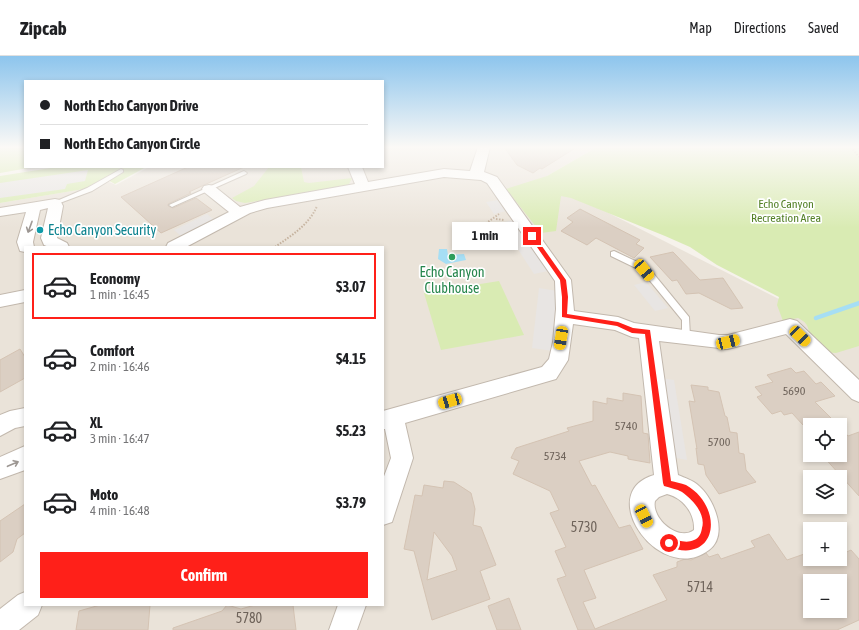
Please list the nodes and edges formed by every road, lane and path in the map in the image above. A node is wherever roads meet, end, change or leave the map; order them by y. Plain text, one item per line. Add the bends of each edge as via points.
1 (117, 174) edge
2 (240, 174) edge
3 (358, 174) edge
4 (439, 174) edge
5 (457, 174) edge
6 (476, 175) joint
7 (363, 187) junction
8 (209, 189) junction
9 (315, 196) junction
10 (55, 203) junction
11 (172, 205) dead end
12 (32, 207) junction
13 (0, 212) edge
14 (239, 213) junction
15 (504, 214) dead end
16 (496, 219) junction
17 (508, 220) dead end
18 (474, 225) dead end
19 (26, 246) edge
20 (59, 246) edge
21 (176, 246) edge
22 (276, 246) edge
23 (614, 254) dead end
24 (24, 296) edge
25 (0, 301) edge
26 (564, 321) junction
27 (640, 331) junction
28 (686, 336) junction
29 (859, 393) edge
30 (24, 417) edge
31 (388, 418) edge
32 (0, 426) edge
33 (24, 458) edge
34 (0, 468) edge
35 (667, 483) dead end
36 (384, 510) edge
37 (27, 606) edge
38 (352, 606) edge
39 (0, 626) edge
40 (343, 630) edge

1 - 10 lane via 89,190
2 - 8 lane
3 - 7 street
4 - 7 street
5 - 6 street
6 - 26 street via 492,180 563,280
7 - 9 street
8 - 11 lane
8 - 14 street
9 - 14 street via 265,204
9 - 22 path via 317,206 314,214
10 - 12 street
10 - 20 street via 49,238
12 - 13 street
12 -> 19 street via 34,211
14 - 21 street
15 - 16 path via 496,216
16 - 17 path
16 - 18 path via 481,226
23 - 28 lane via 644,270 686,319
24 - 25 street
26 - 27 street via 618,335
26 - 31 street via 558,361 549,373
27 - 28 street
27 - 35 street
28 - 29 street via 728,342 790,326
30 - 32 street via 10,420
31 - 36 street via 402,458
34 -> 33 street
37 - 39 street
38 - 40 street

